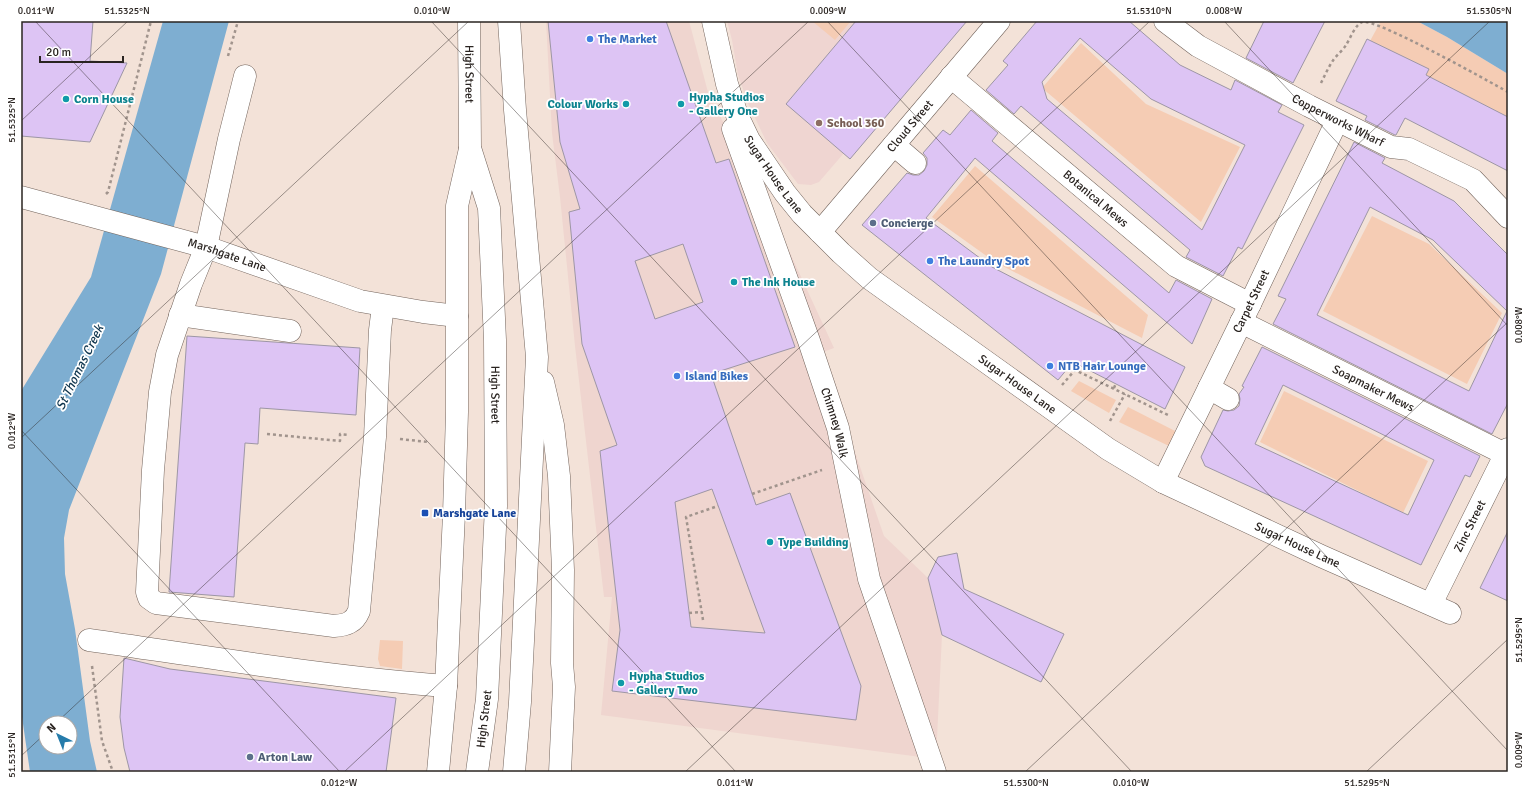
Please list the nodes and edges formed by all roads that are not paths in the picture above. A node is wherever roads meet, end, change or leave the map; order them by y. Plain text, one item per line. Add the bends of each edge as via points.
1 (468, 21) edge
2 (509, 21) edge
3 (712, 21) edge
4 (999, 21) edge
5 (1165, 21) edge
6 (245, 76) dead end
7 (951, 77) junction
8 (727, 84) junction
9 (1337, 121) junction
10 (894, 145) junction
11 (470, 148) junction
12 (916, 162) dead end
13 (21, 197) edge
14 (1508, 217) edge
15 (820, 232) junction
16 (206, 247) junction
17 (383, 306) junction
18 (1246, 313) junction
19 (180, 315) junction
20 (457, 316) junction
21 (290, 332) dead end
22 (537, 357) junction
23 (1209, 388) junction
24 (1228, 398) dead end
25 (1507, 451) edge
26 (1169, 489) junction
27 (1431, 604) junction
28 (1450, 613) dead end
29 (89, 640) road end
30 (446, 686) junction
31 (438, 772) edge
32 (477, 772) edge
33 (514, 772) edge
34 (560, 772) edge
35 (935, 772) edge

1 - 11 street, High Street
2 - 22 street
3 - 8 street, Sugar House Lane
4 - 7 street, Cloud Street
5 - 9 street, Copperworks Wharf via 1198,46
6 - 16 street
7 - 10 street, Cloud Street
7 - 18 street, Botanical Mews via 1176,266
8 - 15 street, Sugar House Lane via 748,140 785,193
8 - 35 street, Chimney Walk via 720,86 737,142 838,428 869,579
9 - 14 street, Copperworks Wharf via 1391,146 1410,150 1473,180
9 - 18 street, Carpet Street
10 - 12 street
10 - 15 street, Cloud Street
11 - 20 street via 457,206
11 - 32 street, High Street via 489,208 495,348 495,514 487,698
13 - 16 street, Marshgate Lane
15 - 26 street, Sugar House Lane via 869,278 903,304
16 - 17 street, Marshgate Lane via 360,302
16 - 19 street
17 - 19 street via 375,437 359,612 355,619 346,625 334,626 156,603 149,598 147,592 153,470 160,392 167,355
17 - 20 street, Marshgate Lane
18 - 23 street, Carpet Street
18 - 25 street, Soapmaker Mews
19 - 21 street
20 - 30 street via 454,514
22 - 33 street via 520,702
22 - 34 street via 553,425 559,476 564,687
23 - 24 street
23 - 26 street, Carpet Street
25 - 27 street, Zinc Street
26 - 27 street, Sugar House Lane
27 - 28 street, Sugar House Lane
29 - 30 street via 304,670
30 - 31 street

